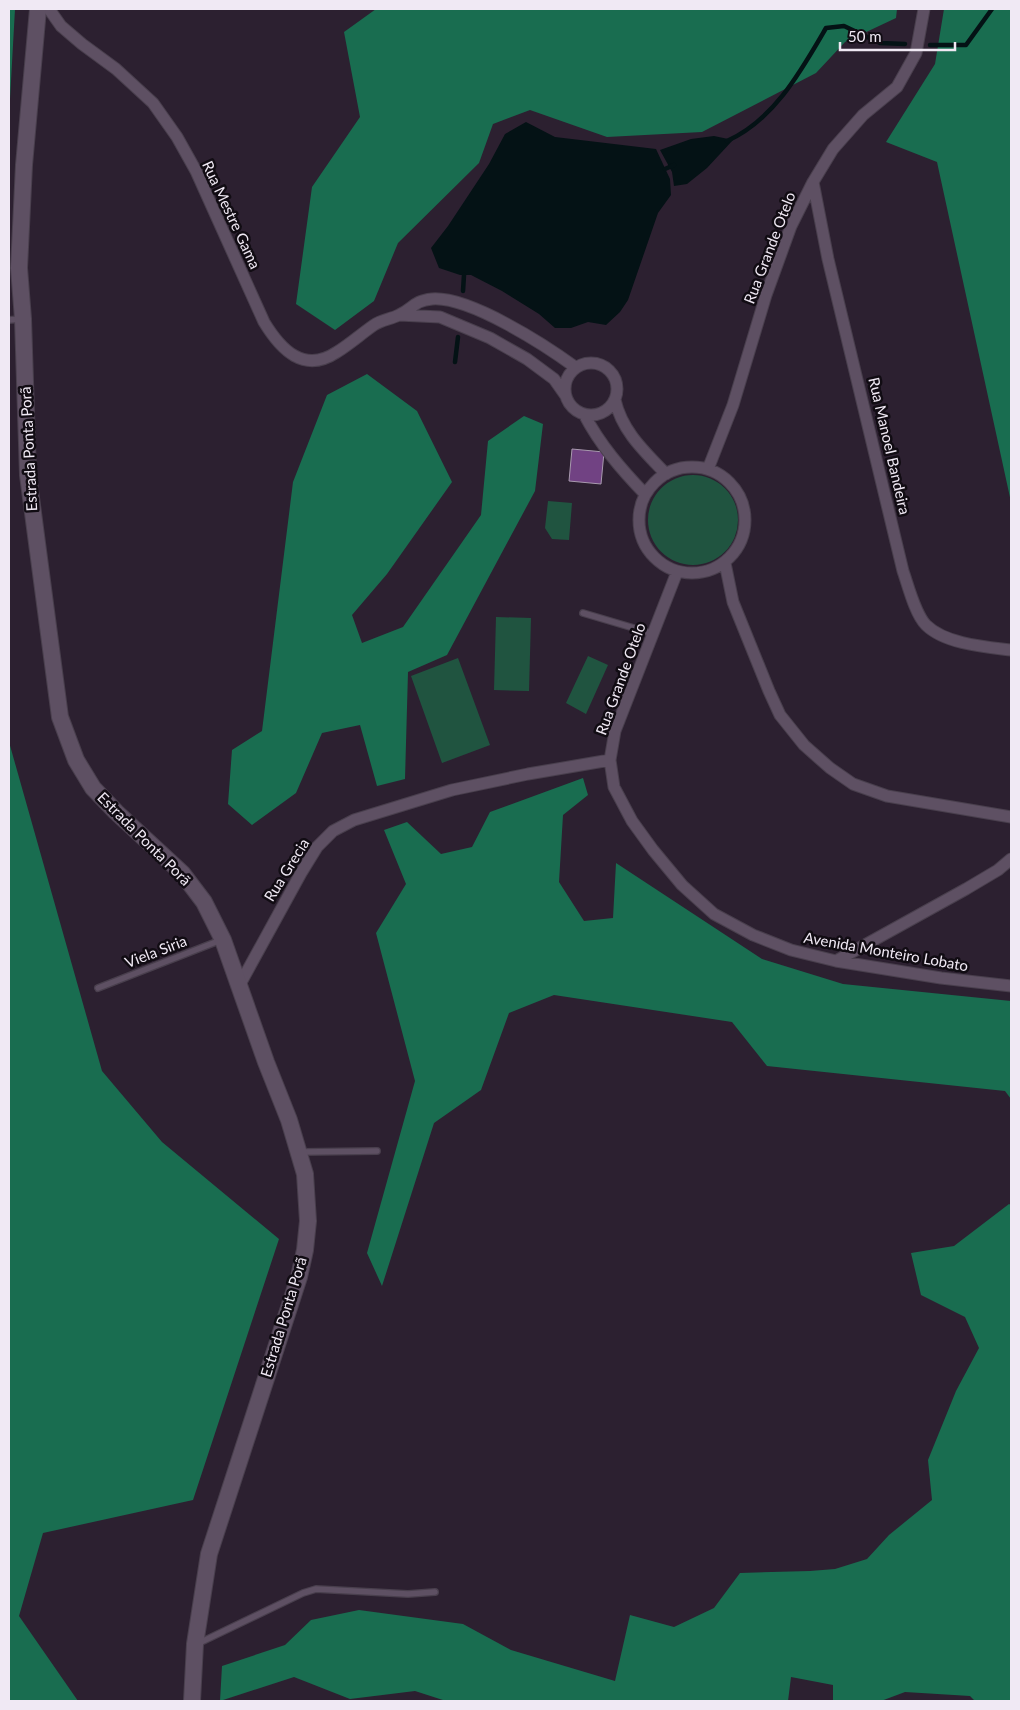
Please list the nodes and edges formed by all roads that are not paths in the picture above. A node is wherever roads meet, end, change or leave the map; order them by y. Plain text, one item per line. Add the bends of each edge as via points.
1 (38, 9) edge
2 (49, 9) edge
3 (924, 9) edge
4 (813, 182) junction
5 (399, 315) junction
6 (16, 319) edge
7 (575, 367) junction
8 (566, 396) junction
9 (614, 400) junction
10 (584, 414) junction
11 (708, 469) junction
12 (666, 474) junction
13 (645, 494) junction
14 (725, 563) junction
15 (677, 572) junction
16 (583, 613) dead end
17 (654, 634) junction
18 (1011, 650) edge
19 (610, 760) junction
20 (452, 790) joint
21 (1011, 817) edge
22 (1011, 860) edge
23 (223, 940) junction
24 (836, 961) junction
25 (239, 986) junction
26 (1011, 986) edge
27 (98, 988) dead end
28 (377, 1151) dead end
29 (299, 1152) junction
30 (435, 1592) dead end
31 (195, 1644) junction
32 (192, 1701) edge

1 - 6 main road, Estrada Ponta Porã
2 - 5 street, Rua Mestre Gama via 61,26 153,103 177,137 196,171 264,322 275,340 290,354 304,360 320,361 336,354 376,324
3 - 4 street, Rua Grande Otelo via 916,53 897,87 857,122 833,149
4 - 11 street, Rua Grande Otelo via 791,226 733,405
4 - 18 street, Rua Manoel Bandeira via 828,259 913,601 926,624 946,637 979,647
5 - 7 street, Rua Mestre Gama via 417,302 435,299 456,303 497,319
5 - 8 street, Rua Mestre Gama via 440,317 490,338 554,378
6 - 23 main road, Estrada Ponta Porã via 28,475 60,717 76,760 93,788 182,873 204,902
7 - 8 street via 566,380
7 - 9 street via 591,362 609,370 617,383
8 - 10 street via 576,411
9 - 10 street via 602,413
9 - 12 street via 624,426
10 - 13 street via 594,434
11 - 12 street via 693,466
11 - 14 street via 723,476 743,502 746,519 743,536
12 - 13 street
13 - 15 street via 639,528 644,544 654,558
14 - 15 street via 698,574
14 - 21 street via 734,602 768,691 780,716 804,746 853,784 878,793
15 - 17 street, Rua Grande Otelo
16 - 17 lane
17 - 19 street, Rua Grande Otelo via 615,731
19 - 20 street, Rua Grande Otelo
19 - 24 street, Avenida Monteiro Lobato via 614,787 632,821 682,885 714,914 753,935 791,950
20 - 25 street, Rua Grecia via 354,820 333,831 317,847 301,873
22 - 24 street via 966,889
23 - 25 main road, Estrada Ponta Porã
23 - 27 lane, Viela Siria
24 - 26 street, Avenida Monteiro Lobato
25 - 29 main road, Estrada Ponta Porã
28 - 29 lane
29 - 31 main road, Estrada Ponta Porã via 305,1174 308,1221 305,1250 209,1554
30 - 31 lane via 408,1594 316,1589
31 - 32 main road, Estrada Ponta Porã

